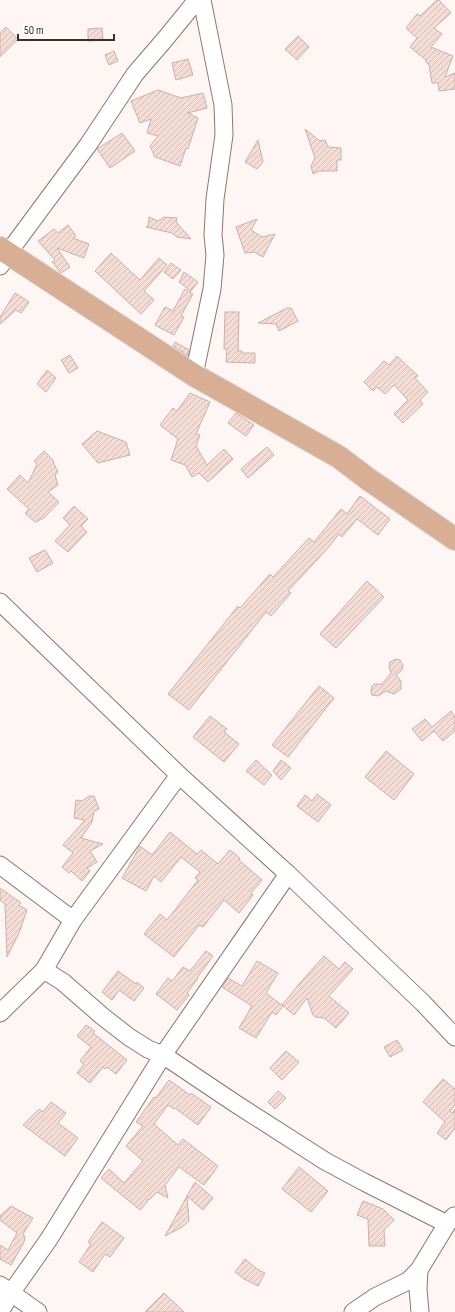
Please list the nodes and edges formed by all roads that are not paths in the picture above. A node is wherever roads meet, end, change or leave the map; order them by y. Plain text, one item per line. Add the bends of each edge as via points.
1 (197, 0) edge
2 (202, 0) edge
3 (2, 256) edge
4 (194, 375) junction
5 (455, 539) edge
6 (0, 602) edge
7 (179, 776) junction
8 (0, 865) edge
9 (288, 874) junction
10 (73, 920) junction
11 (44, 970) junction
12 (0, 1013) edge
13 (455, 1037) edge
14 (163, 1055) junction
15 (451, 1219) edge
16 (419, 1270) junction
17 (6, 1289) edge
18 (0, 1312) edge
19 (38, 1312) edge
20 (353, 1312) edge
21 (420, 1312) edge

1 - 3 street via 135,74 88,146
2 - 4 street via 223,105 224,135 215,199 212,289
3 - 4 main road
4 - 5 main road via 338,457
6 - 7 street
7 - 9 street
7 - 10 street
8 - 10 street
9 - 13 street
9 - 14 street
10 - 11 street
11 - 12 street
11 - 14 street via 63,982 129,1037
14 - 15 street via 325,1161 364,1182
14 - 17 street via 49,1239
15 - 16 street
16 - 20 street via 408,1281 375,1297
16 - 21 street
17 - 18 street
17 - 19 street

